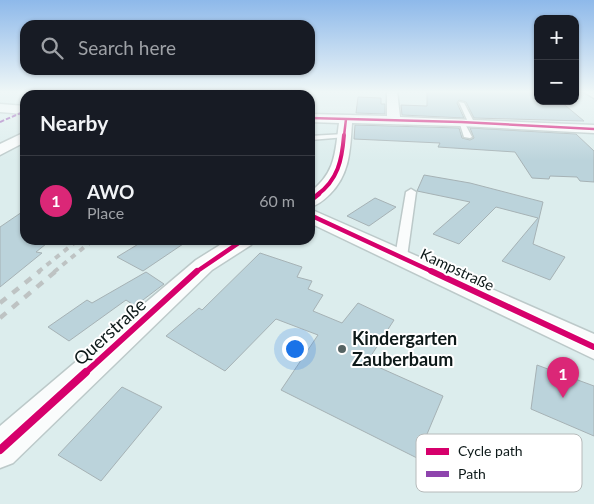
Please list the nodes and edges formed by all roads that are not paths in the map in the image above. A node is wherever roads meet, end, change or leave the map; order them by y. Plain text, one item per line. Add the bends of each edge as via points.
1 (394, 115) edge
2 (464, 115) edge
3 (315, 118) edge
4 (346, 119) junction
5 (394, 120) junction
6 (466, 122) junction
7 (594, 129) edge
8 (344, 136) junction
9 (468, 137) dead end
10 (315, 138) edge
11 (20, 139) edge
12 (0, 150) edge
13 (411, 192) dead end
14 (315, 198) edge
15 (315, 217) edge
16 (235, 245) edge
17 (401, 257) junction
18 (594, 348) edge
19 (0, 450) edge

1 - 5 street
2 - 6 lane
3 - 4 street
4 - 5 street
4 - 8 street
5 - 6 street
6 - 7 street
6 - 9 lane
8 - 10 lane
8 - 14 street via 337,176
11 - 12 street
13 - 17 lane
15 - 17 street, Kampstraße
16 - 19 street, Querstraße via 204,265
17 - 18 street, Kampstraße

